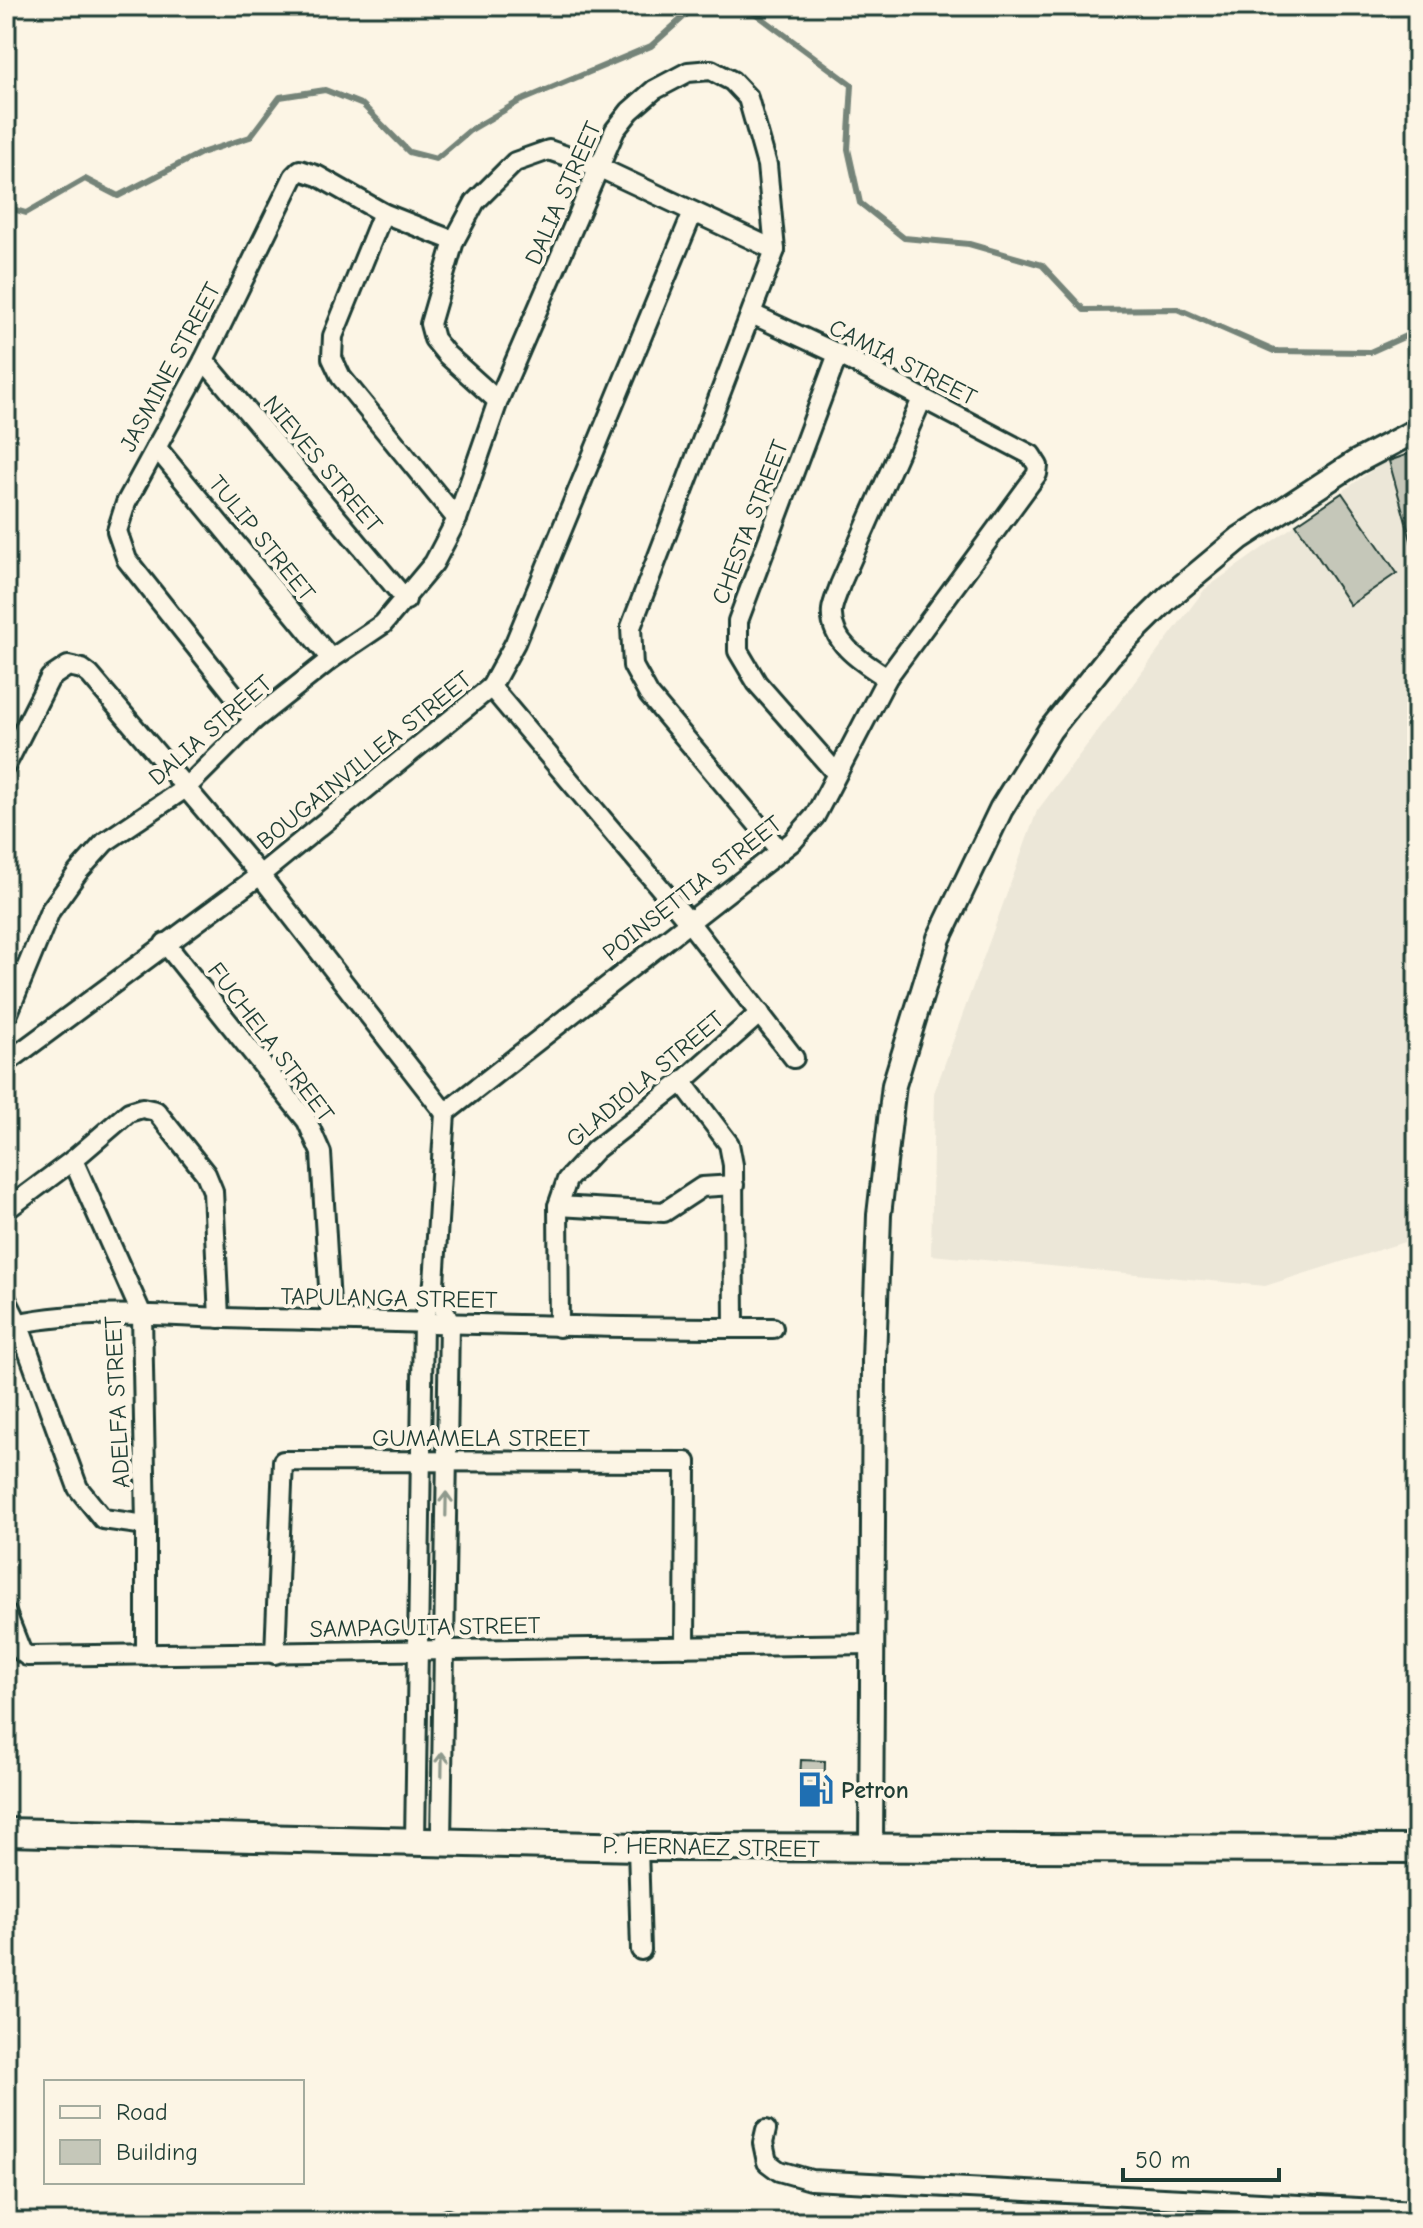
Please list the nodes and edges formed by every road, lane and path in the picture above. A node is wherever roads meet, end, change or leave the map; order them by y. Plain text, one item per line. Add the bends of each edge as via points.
1 (598, 167) junction
2 (693, 212) junction
3 (383, 213) junction
4 (454, 241) junction
5 (775, 250) junction
6 (752, 314) junction
7 (838, 354) junction
8 (204, 360) junction
9 (922, 399) junction
10 (498, 401) junction
11 (1417, 430) edge
12 (156, 447) junction
13 (1031, 455) joint
14 (457, 519) junction
15 (406, 600) junction
16 (331, 659) junction
17 (887, 678) junction
18 (491, 687) junction
19 (254, 720) junction
20 (6, 765) edge
21 (836, 773) junction
22 (187, 787) junction
23 (780, 851) junction
24 (260, 875) junction
25 (689, 922) junction
26 (165, 943) junction
27 (760, 1013) junction
28 (6, 1018) edge
29 (794, 1058) dead end
30 (6, 1063) edge
31 (682, 1082) junction
32 (445, 1113) junction
33 (73, 1160) junction
34 (734, 1185) junction
35 (558, 1206) junction
36 (6, 1210) edge
37 (434, 1283) junction
38 (6, 1299) edge
39 (142, 1315) junction
40 (219, 1318) junction
41 (331, 1320) junction
42 (423, 1321) junction
43 (449, 1322) junction
44 (12, 1325) edge
45 (559, 1327) junction
46 (734, 1328) junction
47 (773, 1328) dead end
48 (421, 1461) junction
49 (447, 1462) junction
50 (146, 1525) junction
51 (6, 1613) edge
52 (873, 1644) junction
53 (685, 1647) junction
54 (418, 1651) junction
55 (444, 1651) junction
56 (275, 1654) junction
57 (146, 1655) junction
58 (6, 1832) edge
59 (428, 1842) junction
60 (638, 1847) junction
61 (871, 1848) junction
62 (1417, 1849) edge
63 (641, 1950) dead end
64 (766, 2130) dead end
65 (1417, 2211) edge

1 - 2 street
1 - 4 street via 549,150 515,162 475,202
1 - 5 street, DALIA STREET via 615,130 654,90 688,72 711,70 748,98 767,165
1 - 10 street, DALIA STREET
2 - 5 street
2 - 18 street, BOUGAINVILLEA STREET via 515,643
3 - 4 street, JASMINE STREET
3 - 8 street, JASMINE STREET via 300,170
3 - 14 street via 333,336 332,358 341,377
4 - 10 street via 430,324 434,339
5 - 6 street, DALIA STREET
6 - 7 street, CAMIA STREET
6 - 23 street, DALIA STREET via 631,627 633,666 649,695
7 - 9 street, CAMIA STREET
7 - 21 street, CHESTA STREET via 738,621 738,651 757,683
8 - 12 street, JASMINE STREET
8 - 15 street, NIEVES STREET
9 - 13 street, CAMIA STREET
9 - 17 street via 832,610 836,633 856,658
10 - 14 street, DALIA STREET
11 - 52 street via 1356,462 1240,538 1110,655 1050,730 1001,809 939,938 894,1085 879,1215
12 - 16 street, TULIP STREET
12 - 19 street, JASMINE STREET via 117,531 127,560
13 - 17 street, POINSETTIA STREET via 1037,474
14 - 15 street, DALIA STREET
15 - 16 street, DALIA STREET via 383,624
16 - 19 street, DALIA STREET
17 - 21 street, POINSETTIA STREET
18 - 24 street, BOUGAINVILLEA STREET
18 - 25 street
19 - 22 street, DALIA STREET
20 - 22 street via 50,678 68,666 90,675
21 - 23 street, POINSETTIA STREET via 815,816
22 - 24 street
22 - 28 street, DALIA STREET via 105,842 78,872 50,911
23 - 25 street, POINSETTIA STREET
24 - 26 street, BOUGAINVILLEA STREET
24 - 32 street
25 - 27 street
25 - 32 street, POINSETTIA STREET
26 - 30 street, BOUGAINVILLEA STREET
26 - 41 street, FUCHELA STREET via 315,1137 321,1153
27 - 29 street
27 - 31 street, GLADIOLA STREET
31 - 34 street via 729,1144
31 - 35 street, GLADIOLA STREET via 595,1150 567,1180
32 - 37 street
33 - 36 street
33 - 39 street, ADELFA STREET
33 - 40 street via 129,1112 156,1111 201,1167 213,1191
34 - 35 street via 702,1187 664,1212
34 - 46 street
35 - 45 street, GLADIOLA STREET
37 - 42 street
37 - 43 street
38 - 44 street
39 - 40 street, TAPULANGA STREET
39 - 44 street, TAPULANGA STREET via 65,1316
39 - 50 street, ADELFA STREET
40 - 41 street, TAPULANGA STREET
41 - 42 street, TAPULANGA STREET
42 - 43 street, TAPULANGA STREET
42 - 48 street
43 - 45 street, TAPULANGA STREET
43 - 49 street
44 - 50 street via 78,1488 103,1519
45 - 46 street, TAPULANGA STREET
46 - 47 street, TAPULANGA STREET
48 - 49 street, GUMAMELA STREET
48 - 54 street
48 - 56 street, GUMAMELA STREET via 283,1461
49 - 53 street, GUMAMELA STREET via 686,1462
55 -> 49 street
50 - 57 street, ADELFA STREET
51 - 57 street, SAMPAGUITA STREET via 27,1656
52 - 53 street, SAMPAGUITA STREET
52 - 61 street
53 - 55 street, SAMPAGUITA STREET
54 - 55 street, SAMPAGUITA STREET
54 - 56 street, SAMPAGUITA STREET
54 - 59 street
59 -> 55 street
56 - 57 street, SAMPAGUITA STREET
58 - 59 main road, P. HERNAEZ STREET
59 - 60 main road, P. HERNAEZ STREET
60 - 61 main road, P. HERNAEZ STREET
60 - 63 street
61 - 62 main road, P. HERNAEZ STREET
64 - 65 street via 767,2162 811,2180

